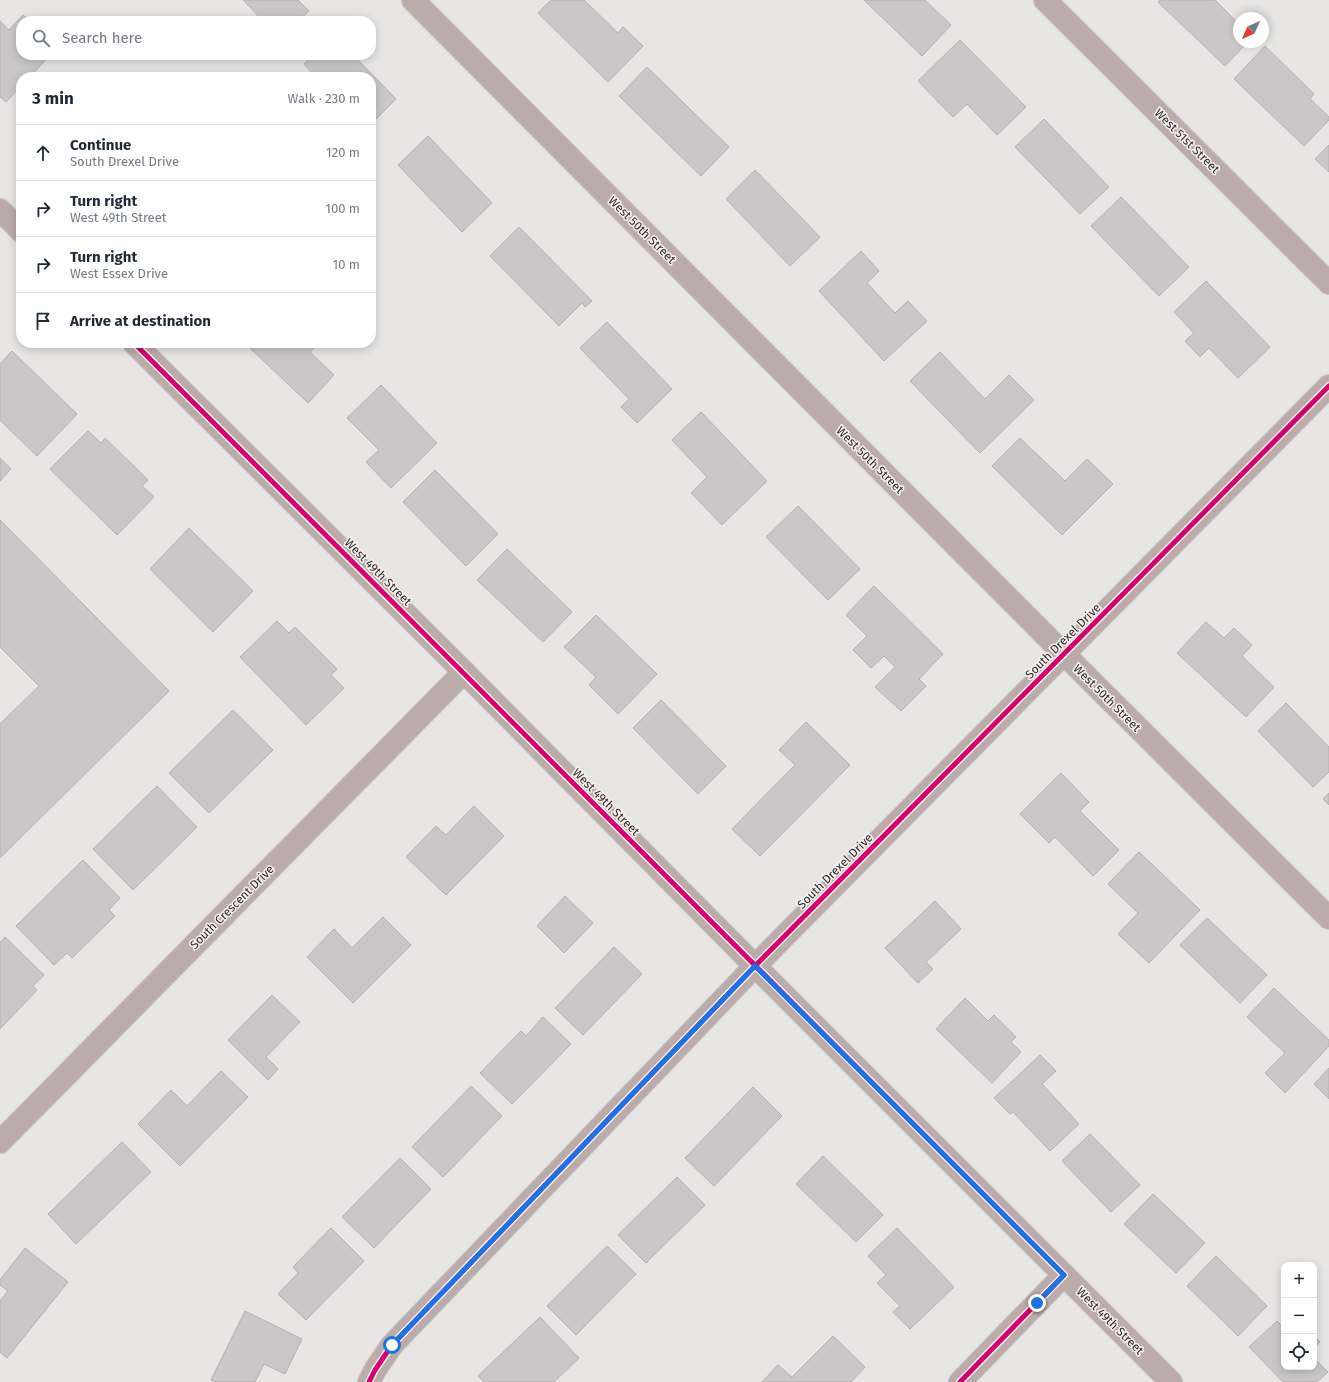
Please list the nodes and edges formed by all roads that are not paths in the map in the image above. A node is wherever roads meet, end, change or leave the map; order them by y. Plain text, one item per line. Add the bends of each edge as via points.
1 (413, 0) edge
2 (1046, 0) edge
3 (0, 210) edge
4 (16, 226) edge
5 (1329, 283) edge
6 (139, 348) edge
7 (1329, 386) edge
8 (1064, 654) junction
9 (464, 672) junction
10 (1329, 918) edge
11 (755, 966) junction
12 (0, 1142) edge
13 (1064, 1275) junction
14 (369, 1382) edge
15 (960, 1382) edge
16 (1171, 1382) edge

1 - 8 street, West 50th Street
2 - 5 street, West 51st Street
3 - 4 street
6 - 9 street, West 49th Street
7 - 8 street, South Drexel Drive
8 - 10 street, West 50th Street
8 - 11 street, South Drexel Drive
9 - 11 street, West 49th Street
9 - 12 street, South Crescent Drive
11 - 13 street, West 49th Street
11 - 14 street, South Drexel Drive via 392,1345
13 - 15 street
13 - 16 street, West 49th Street

